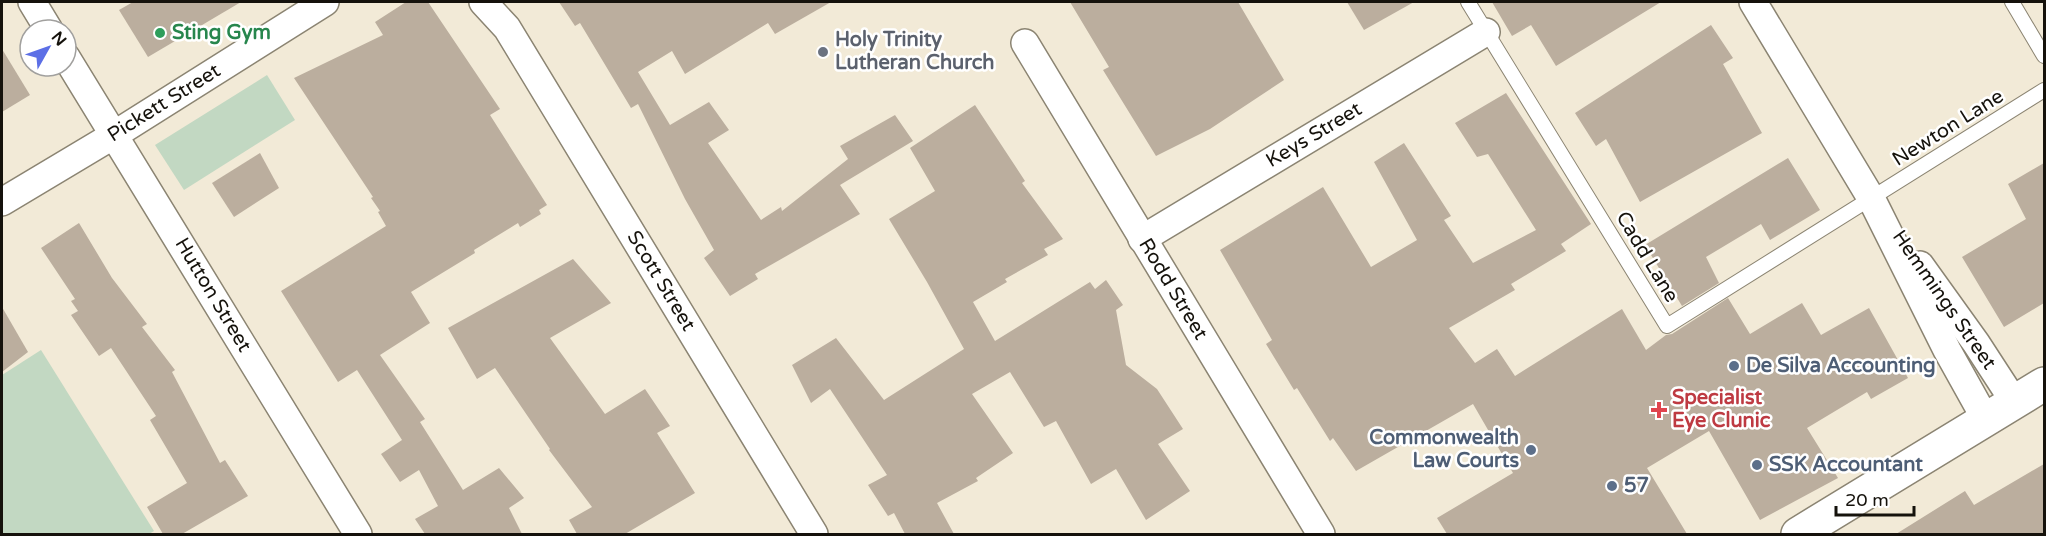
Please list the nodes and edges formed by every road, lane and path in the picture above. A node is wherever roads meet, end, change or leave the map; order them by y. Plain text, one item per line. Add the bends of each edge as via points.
1 (32, 2) edge
2 (325, 2) edge
3 (483, 2) edge
4 (498, 2) edge
5 (1468, 2) edge
6 (1753, 2) edge
7 (2012, 2) edge
8 (42, 18) edge
9 (507, 28) junction
10 (1486, 32) junction
11 (1025, 43) dead end
12 (2044, 56) edge
13 (78, 76) edge
14 (2044, 90) edge
15 (114, 135) junction
16 (1871, 198) junction
17 (2, 202) edge
18 (1142, 238) junction
19 (2044, 384) edge
20 (2014, 403) junction
21 (1986, 420) junction
22 (358, 534) edge
23 (814, 534) edge
24 (1321, 534) edge
25 (1798, 534) edge

1 - 8 street
2 - 15 street, Pickett Street
3 - 9 street, Scott Street
4 - 9 street, Scott Street
5 - 10 lane, Cadd Lane
6 - 16 street, Hemmings Street
7 - 12 lane
9 - 23 street, Scott Street
10 - 16 lane, Cadd Lane via 1666,326
10 - 18 street, Keys Street
11 - 18 street, Rodd Street
13 - 15 street, Hutton Street
14 - 16 lane, Newton Lane
15 - 17 street, Pickett Street
15 - 22 street, Hutton Street
16 - 20 street, Hemmings Street via 1971,335
16 - 21 street, Hemmings Street
18 - 24 street, Rodd Street
19 - 20 street
20 - 21 street
21 - 25 street

